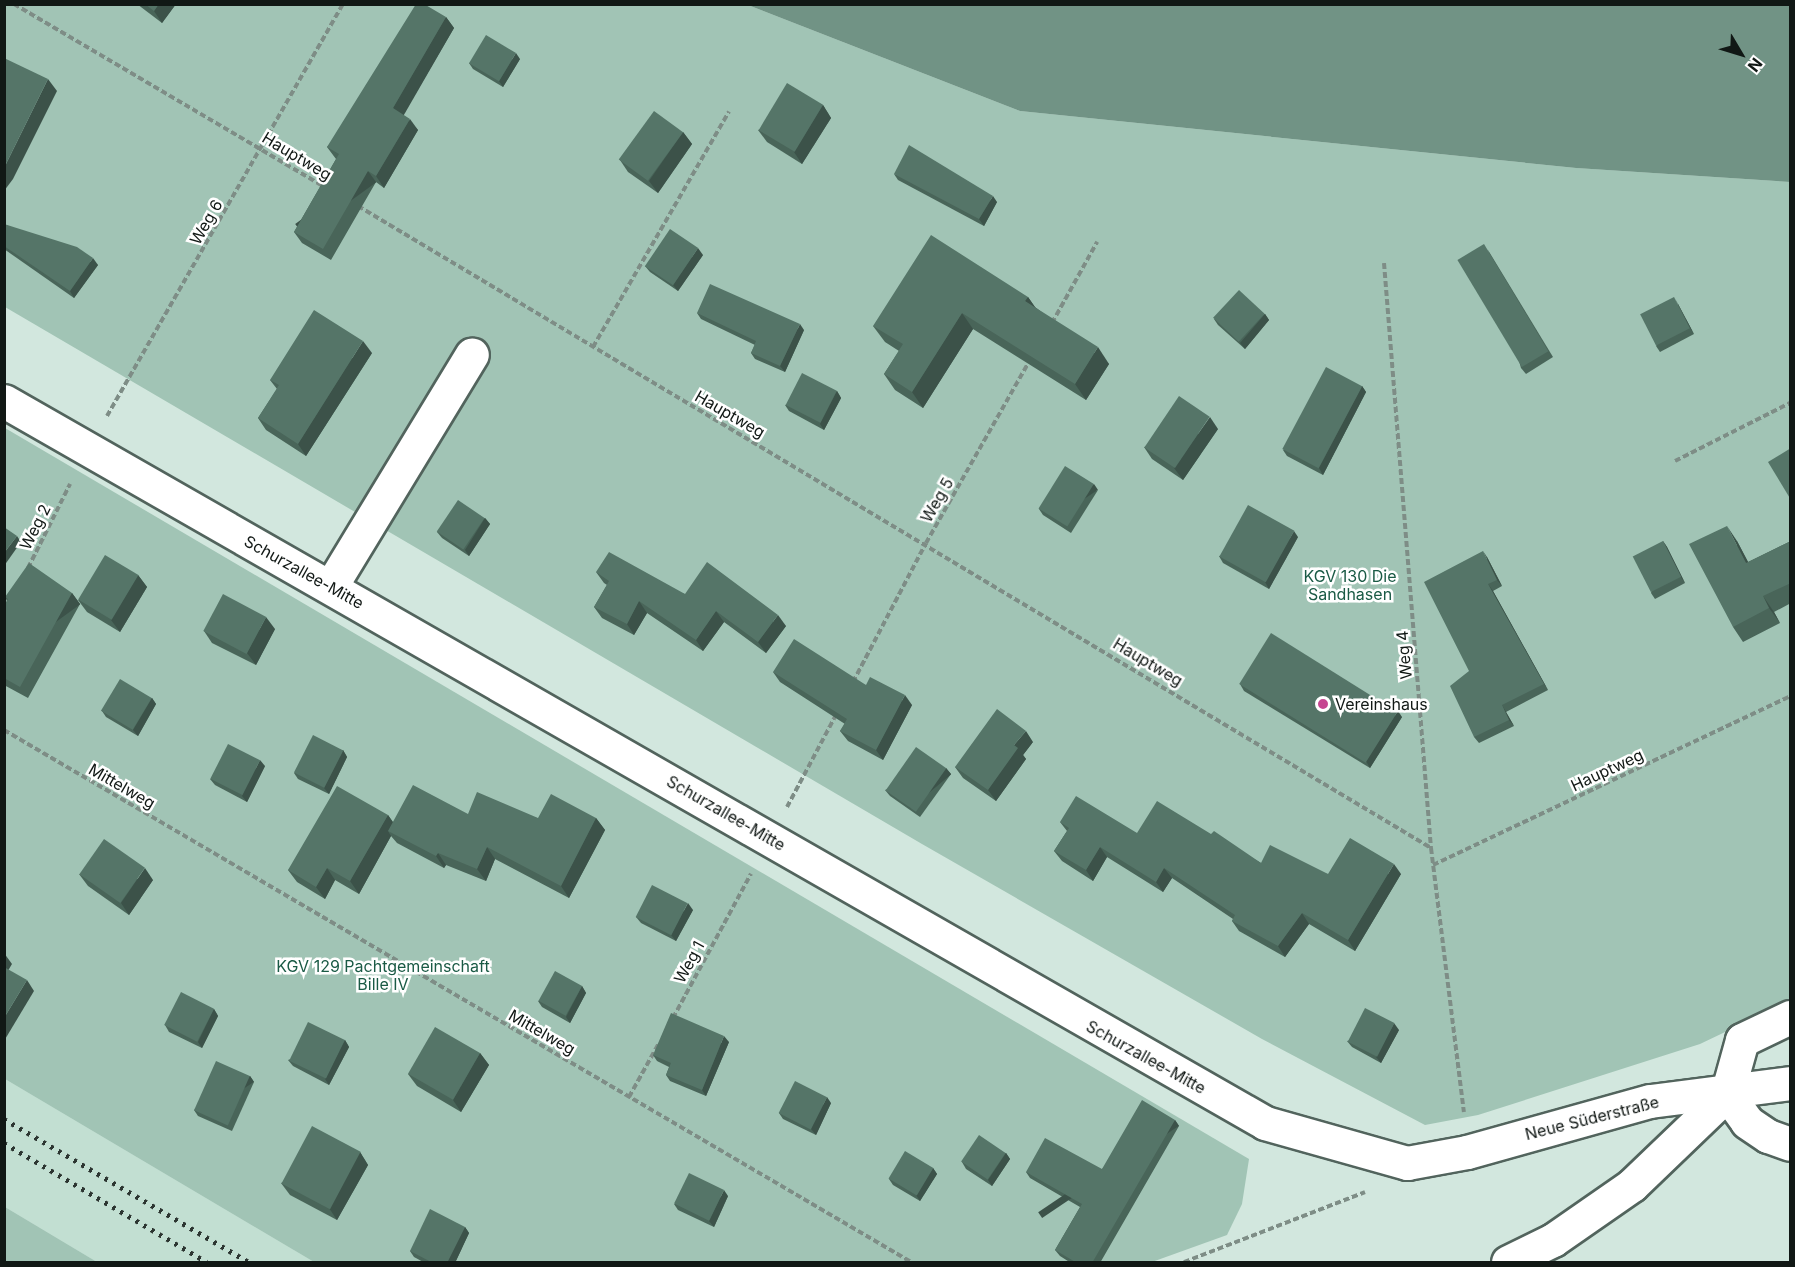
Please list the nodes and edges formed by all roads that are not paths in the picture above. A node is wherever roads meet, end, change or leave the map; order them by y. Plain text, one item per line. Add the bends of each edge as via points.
1 (472, 354) dead end
2 (4, 401) edge
3 (331, 586) junction
4 (1791, 1017) edge
5 (1791, 1083) edge
6 (1727, 1094) junction
7 (1791, 1144) edge
8 (1467, 1152) joint
9 (1508, 1263) edge

1 - 3 street
2 - 3 street, Schurzallee-Mitte
3 - 8 street, Schurzallee-Mitte via 1265,1123 1407,1163
4 - 6 street via 1742,1040
5 - 6 street, Neue Süderstraße
6 - 7 street via 1747,1122 1768,1136
6 - 8 street, Neue Süderstraße via 1650,1101
6 - 9 street via 1632,1185 1598,1212

